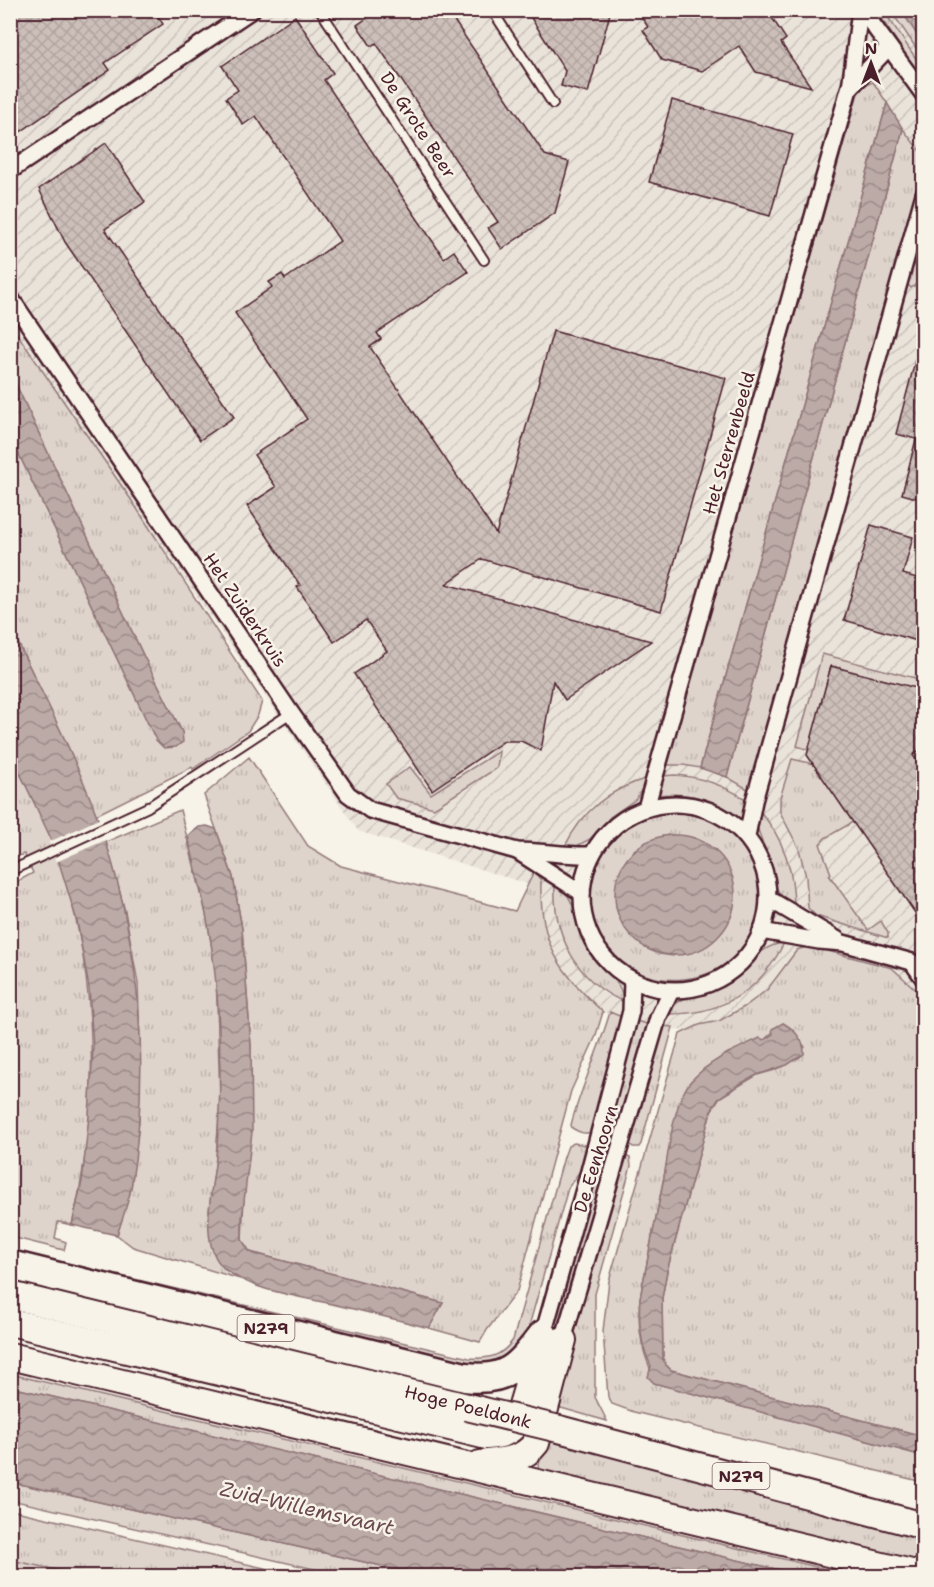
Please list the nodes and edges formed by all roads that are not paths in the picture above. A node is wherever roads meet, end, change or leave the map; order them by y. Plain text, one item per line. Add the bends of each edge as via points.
1 (252, 10) edge
2 (320, 10) edge
3 (492, 10) edge
4 (861, 10) edge
5 (888, 48) junction
6 (849, 89) junction
7 (924, 95) edge
8 (553, 104) dead end
9 (10, 171) edge
10 (924, 194) edge
11 (484, 260) dead end
12 (10, 297) edge
13 (291, 713) junction
14 (646, 808) junction
15 (747, 836) junction
16 (517, 851) junction
17 (592, 855) junction
18 (10, 871) edge
19 (582, 893) junction
20 (769, 899) junction
21 (761, 931) junction
22 (843, 943) junction
23 (918, 958) edge
24 (924, 979) edge
25 (632, 981) junction
26 (671, 991) junction
27 (10, 1265) edge
28 (10, 1295) edge
29 (10, 1322) edge
30 (553, 1338) junction
31 (10, 1356) edge
32 (464, 1466) junction
33 (924, 1526) edge
34 (924, 1576) edge

1 - 9 street
2 - 11 lane, De Grote Beer
3 - 8 lane
4 - 5 street, Het Sterrenbeeld
4 - 6 street, Het Sterrenbeeld
5 - 6 street, Het Sterrenbeeld
5 - 7 street, Het Sterrenbeeld
6 - 14 street, Het Sterrenbeeld
10 - 15 street
12 - 13 street, Het Zuiderkruis
13 - 16 street, Het Zuiderkruis via 348,794 370,810
13 - 18 lane via 148,807
14 - 15 street via 691,806 724,817
14 - 17 street via 616,824
15 - 20 street via 761,858
16 - 17 street, Het Zuiderkruis
16 - 19 street, Het Zuiderkruis
17 - 19 street
19 - 25 street via 589,934 613,966
20 - 21 street
20 - 22 street
21 - 22 street
21 - 26 street via 734,967 706,982
22 - 23 street
23 - 24 street
25 - 26 street
25 - 30 street, De Eenhoorn via 631,1011 588,1175
26 - 30 street, De Eenhoorn via 658,1018
27 - 30 highway, N279 via 465,1377 486,1378 505,1373
28 - 33 highway, Hoge Poeldonk / N279, bridge via 559,1429
29 - 30 highway via 487,1436 511,1431
30 - 32 highway via 536,1443 512,1460
31 - 32 highway
32 - 34 highway

